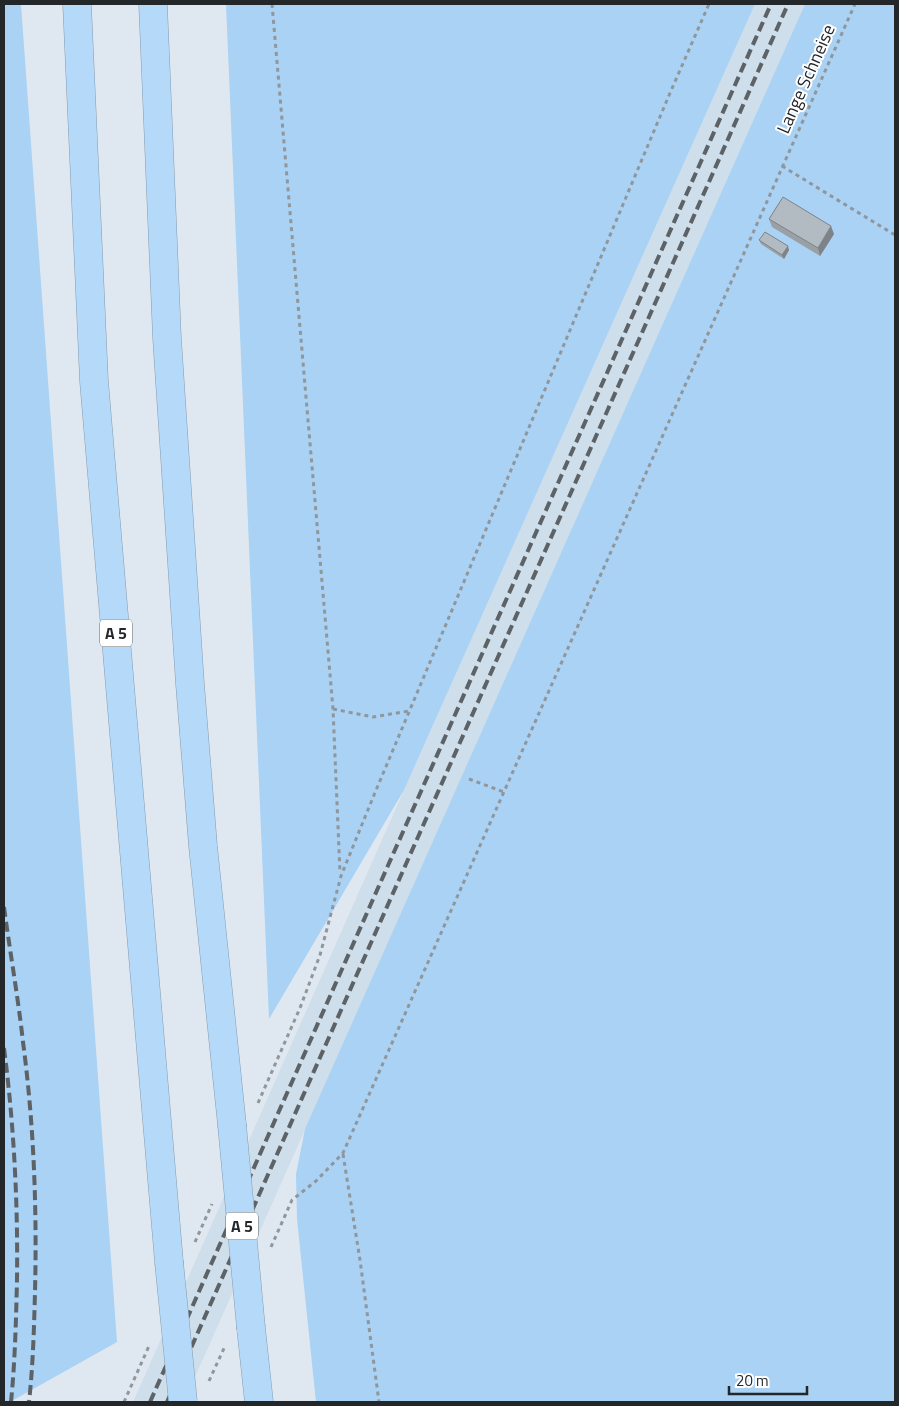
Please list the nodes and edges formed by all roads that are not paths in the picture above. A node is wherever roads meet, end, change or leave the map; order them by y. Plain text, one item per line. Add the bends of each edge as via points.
1 (77, 4) edge
2 (153, 4) edge
3 (183, 1402) edge
4 (259, 1402) edge

1 - 3 highway, A 5, bridge via 94,381
2 - 4 highway, A 5, bridge via 167,338 190,684 203,846

